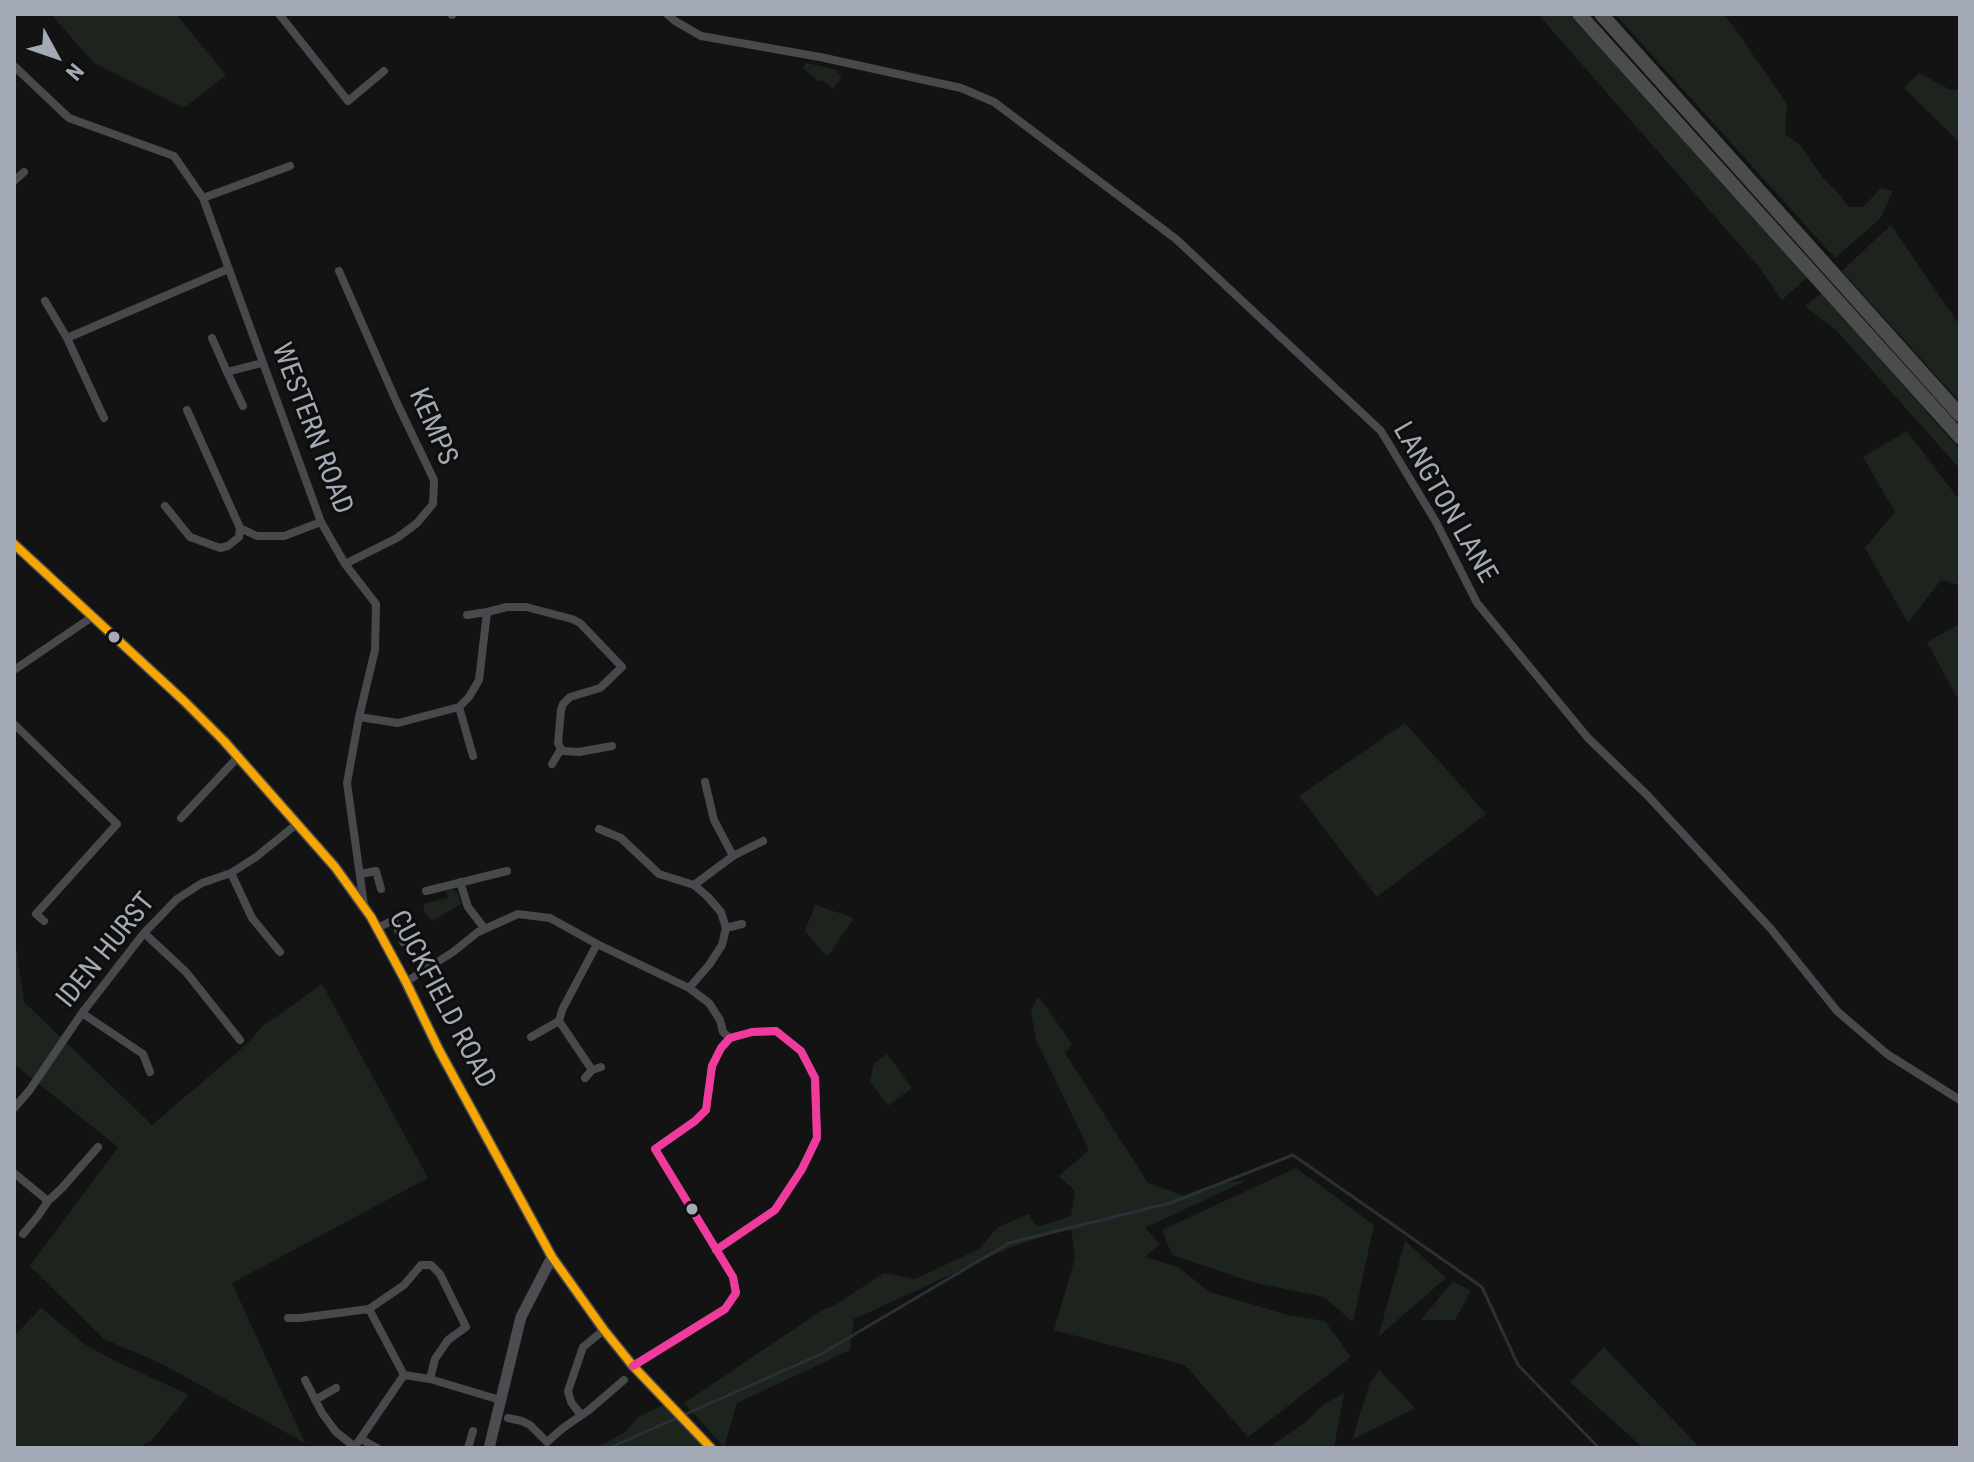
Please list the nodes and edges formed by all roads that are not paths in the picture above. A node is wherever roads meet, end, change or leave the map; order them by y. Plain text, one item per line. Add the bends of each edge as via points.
1 (279, 14) edge
2 (667, 14) edge
3 (1579, 14) edge
4 (1601, 14) edge
5 (14, 66) edge
6 (384, 71) dead end
7 (290, 166) dead end
8 (24, 172) dead end
9 (14, 181) edge
10 (203, 198) junction
11 (228, 269) junction
12 (339, 271) dead end
13 (45, 301) dead end
14 (67, 338) junction
15 (212, 338) dead end
16 (262, 363) junction
17 (227, 372) junction
18 (243, 406) dead end
19 (187, 410) dead end
20 (1960, 415) edge
21 (104, 418) dead end
22 (1960, 437) edge
23 (165, 506) dead end
24 (321, 522) junction
25 (240, 528) junction
26 (14, 544) edge
27 (345, 564) junction
28 (487, 612) junction
29 (467, 615) dead end
30 (92, 617) junction
31 (14, 670) edge
32 (459, 707) junction
33 (359, 717) junction
34 (14, 724) edge
35 (609, 743) dead end
36 (561, 749) junction
37 (473, 756) dead end
38 (238, 757) junction
39 (552, 764) dead end
40 (705, 782) dead end
41 (181, 818) dead end
42 (298, 823) junction
43 (599, 829) dead end
44 (763, 841) dead end
45 (733, 856) junction
46 (507, 871) dead end
47 (231, 873) junction
48 (361, 874) junction
49 (460, 882) junction
50 (694, 885) junction
51 (381, 889) dead end
52 (426, 891) dead end
53 (364, 905) junction
54 (44, 921) dead end
55 (742, 924) dead end
56 (377, 928) junction
57 (726, 928) junction
58 (485, 929) junction
59 (144, 933) junction
60 (403, 942) dead end
61 (597, 944) junction
62 (280, 952) dead end
63 (406, 982) junction
64 (689, 988) junction
65 (82, 1013) junction
66 (559, 1021) junction
67 (531, 1037) dead end
68 (730, 1038) junction
69 (240, 1040) dead end
70 (150, 1072) dead end
71 (585, 1078) dead end
72 (1960, 1100) edge
73 (14, 1108) edge
74 (98, 1147) dead end
75 (14, 1173) edge
76 (48, 1201) junction
77 (23, 1234) dead end
78 (716, 1250) junction
79 (552, 1257) junction
80 (369, 1309) junction
81 (288, 1318) dead end
82 (604, 1330) junction
83 (633, 1366) junction
84 (404, 1375) junction
85 (430, 1379) junction
86 (305, 1380) dead end
87 (624, 1380) dead end
88 (336, 1388) dead end
89 (315, 1400) junction
90 (500, 1400) junction
91 (581, 1415) junction
92 (508, 1418) dead end
93 (473, 1431) dead end
94 (357, 1445) edge
95 (545, 1445) edge
96 (377, 1448) edge
97 (468, 1448) edge
98 (489, 1448) edge
99 (711, 1448) edge

1 - 6 street via 348,101
2 - 72 street, LANGTON LANE via 701,36 961,88 994,102 1176,239 1381,431 1477,603 1588,738 1771,929 1837,1011 1887,1054
3 - 22 highway
4 - 20 highway
5 - 10 street, WESTERN ROAD via 69,118 174,156
7 - 10 street
8 - 9 street
10 - 11 street, WESTERN ROAD
11 - 14 street
11 - 16 street, WESTERN ROAD
12 - 27 street, KEMPS via 434,480 433,504 417,523
13 - 14 street
14 - 21 street
15 - 17 street
16 - 17 street
16 - 24 street, WESTERN ROAD
17 - 18 street
19 - 25 street
23 - 25 street via 190,537 220,548 239,537
24 - 25 street via 284,536 257,536
24 - 27 street, WESTERN ROAD
26 - 30 street, CUCKFIELD ROAD
27 - 33 street, WESTERN ROAD via 376,604 375,650
28 - 29 street
28 - 32 street via 479,680
28 - 36 street via 526,607 572,619 626,670 600,688 566,700
30 - 31 street
30 - 38 street, CUCKFIELD ROAD
32 - 33 street via 398,723
32 - 37 street
33 - 48 street, WESTERN ROAD via 347,783
34 - 54 street via 117,824 36,914
35 - 36 street via 573,753
36 - 39 street
38 - 41 street
38 - 42 street, CUCKFIELD ROAD
40 - 45 street via 714,820
42 - 47 street, IDEN HURST
42 - 53 street, CUCKFIELD ROAD
43 - 50 street via 621,838 659,874
44 - 45 street
45 - 50 street
46 - 49 street
47 - 59 street, IDEN HURST via 177,899
47 - 62 street via 252,918
48 - 51 street via 376,871
48 - 53 street, WESTERN ROAD
49 - 52 street
49 - 58 street via 468,907
50 - 57 street via 721,912
53 - 56 street, CUCKFIELD ROAD
55 - 57 street
56 - 60 street via 394,920
56 - 63 street, CUCKFIELD ROAD
57 - 64 street via 722,945
58 - 61 street via 518,914 550,918
58 - 63 street
59 - 65 street, IDEN HURST
59 - 69 street via 186,972
61 - 64 street
61 - 66 street
63 - 79 street, CUCKFIELD ROAD
64 - 68 street via 709,1003
65 - 70 street via 143,1054
65 - 73 street, IDEN HURST
66 - 67 street
66 - 71 street via 596,1069
68 - 78 street via 712,1066 706,1110 655,1149
68 - 78 street via 776,1031 801,1051 815,1078 817,1138 775,1210
74 - 76 street
75 - 76 street
76 - 77 street
78 - 83 street via 733,1277 736,1293 725,1309
79 - 82 street, CUCKFIELD ROAD
79 - 90 street via 521,1317
80 - 81 street
80 - 84 street
80 - 85 street via 404,1285 421,1265 431,1265 440,1274 466,1327 448,1340
82 - 83 street, CUCKFIELD ROAD
82 - 91 street via 583,1347 568,1391
83 - 99 street, CUCKFIELD ROAD
84 - 85 street
84 - 94 street
85 - 90 street
86 - 89 street
87 - 91 street
88 - 89 street
89 - 94 street via 336,1432
90 - 98 street
91 - 95 street
92 - 95 street via 530,1425
93 - 97 street
94 - 96 street

